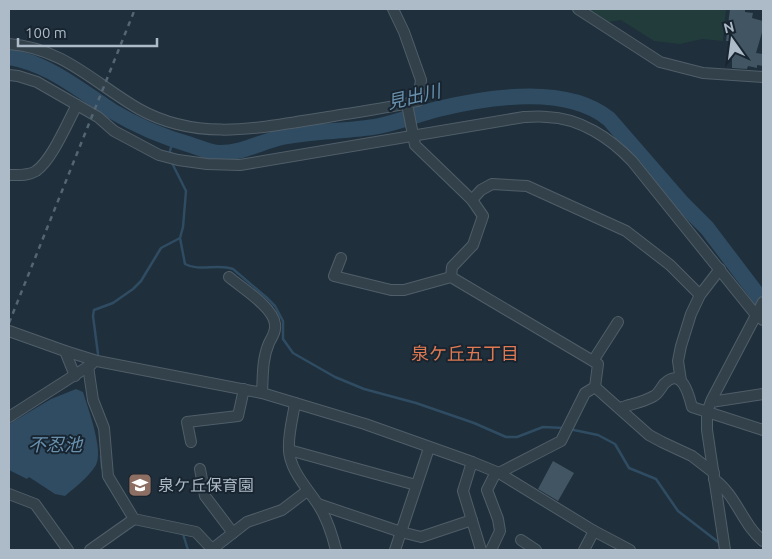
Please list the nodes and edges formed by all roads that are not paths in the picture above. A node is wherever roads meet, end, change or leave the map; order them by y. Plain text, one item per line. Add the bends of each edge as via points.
1 (393, 9) edge
2 (578, 9) edge
3 (9, 44) edge
4 (9, 75) edge
5 (763, 77) edge
6 (407, 104) junction
7 (77, 105) junction
8 (412, 136) junction
9 (9, 175) edge
10 (472, 200) junction
11 (342, 258) dead end
12 (720, 270) junction
13 (230, 277) dead end
14 (451, 277) junction
15 (700, 295) junction
16 (763, 302) edge
17 (760, 318) edge
18 (618, 322) dead end
19 (9, 331) edge
20 (65, 352) junction
21 (593, 361) junction
22 (93, 363) junction
23 (75, 376) junction
24 (681, 380) junction
25 (595, 387) junction
26 (244, 389) junction
27 (262, 393) junction
28 (763, 394) edge
29 (296, 403) junction
30 (709, 407) junction
31 (620, 408) junction
32 (9, 417) edge
33 (763, 430) edge
34 (191, 442) dead end
35 (429, 448) junction
36 (289, 450) junction
37 (472, 462) junction
38 (200, 469) dead end
39 (497, 472) junction
40 (714, 476) junction
41 (416, 485) junction
42 (307, 491) junction
43 (9, 494) edge
44 (318, 504) junction
45 (134, 519) junction
46 (472, 520) junction
47 (594, 531) junction
48 (401, 532) junction
49 (233, 533) junction
50 (520, 540) dead end
51 (763, 541) edge
52 (68, 550) edge
53 (90, 550) edge
54 (212, 550) edge
55 (336, 550) edge
56 (395, 550) edge
57 (481, 550) edge
58 (491, 550) edge
59 (536, 550) edge
60 (584, 550) edge
61 (630, 550) edge
62 (725, 550) edge

1 - 6 street via 421,80 418,101
2 - 5 street via 660,62 703,73
3 - 6 street via 56,55 140,109 183,126 251,130
4 - 7 street via 37,82
6 - 8 street
7 - 8 street via 114,131 159,155 208,164 240,165
7 - 9 street via 47,161 27,174
8 - 10 street via 415,145
8 - 12 street via 524,117 548,116 583,126 619,148
10 - 14 street via 483,216 472,245 452,267
10 - 15 street via 492,184 527,186 626,231 670,265
11 - 14 street via 334,276 391,290 404,290
12 - 15 street
12 - 17 street
13 - 27 street via 263,305 272,315 275,325 265,356
14 - 21 street
15 - 24 street via 681,346 678,361
16 - 17 street
17 - 30 street
18 - 21 street
19 - 20 street
20 - 22 street
20 - 23 street
21 - 25 street via 598,364
22 - 23 street
22 - 26 street
22 - 45 street via 92,400 104,428 108,476
23 - 32 street
24 - 30 street via 692,407
24 - 31 street via 666,383 656,396
25 - 31 street
25 - 39 street via 586,392 561,441
26 - 27 street
26 - 34 street via 238,416 188,422
27 - 29 street
28 - 30 street
29 - 35 street
29 - 36 street
30 - 33 street
30 - 40 street via 707,430
31 - 40 street via 649,435 692,456
35 - 37 street
35 - 41 street
36 - 41 street
36 - 42 street
37 - 39 street
37 - 46 street via 463,491
38 - 49 street via 205,496
39 - 47 street
39 - 58 street via 487,490 500,531
40 - 51 street via 737,503 754,534
40 - 62 street
41 - 48 street
42 - 44 street
42 - 49 street via 282,510 247,522
43 - 52 street via 35,504
44 - 48 street
44 - 55 street
45 - 53 street
45 - 54 street via 196,532
46 - 48 street via 421,536
46 - 57 street
47 - 60 street
47 - 61 street
48 - 56 street
49 - 54 street
50 - 59 street

